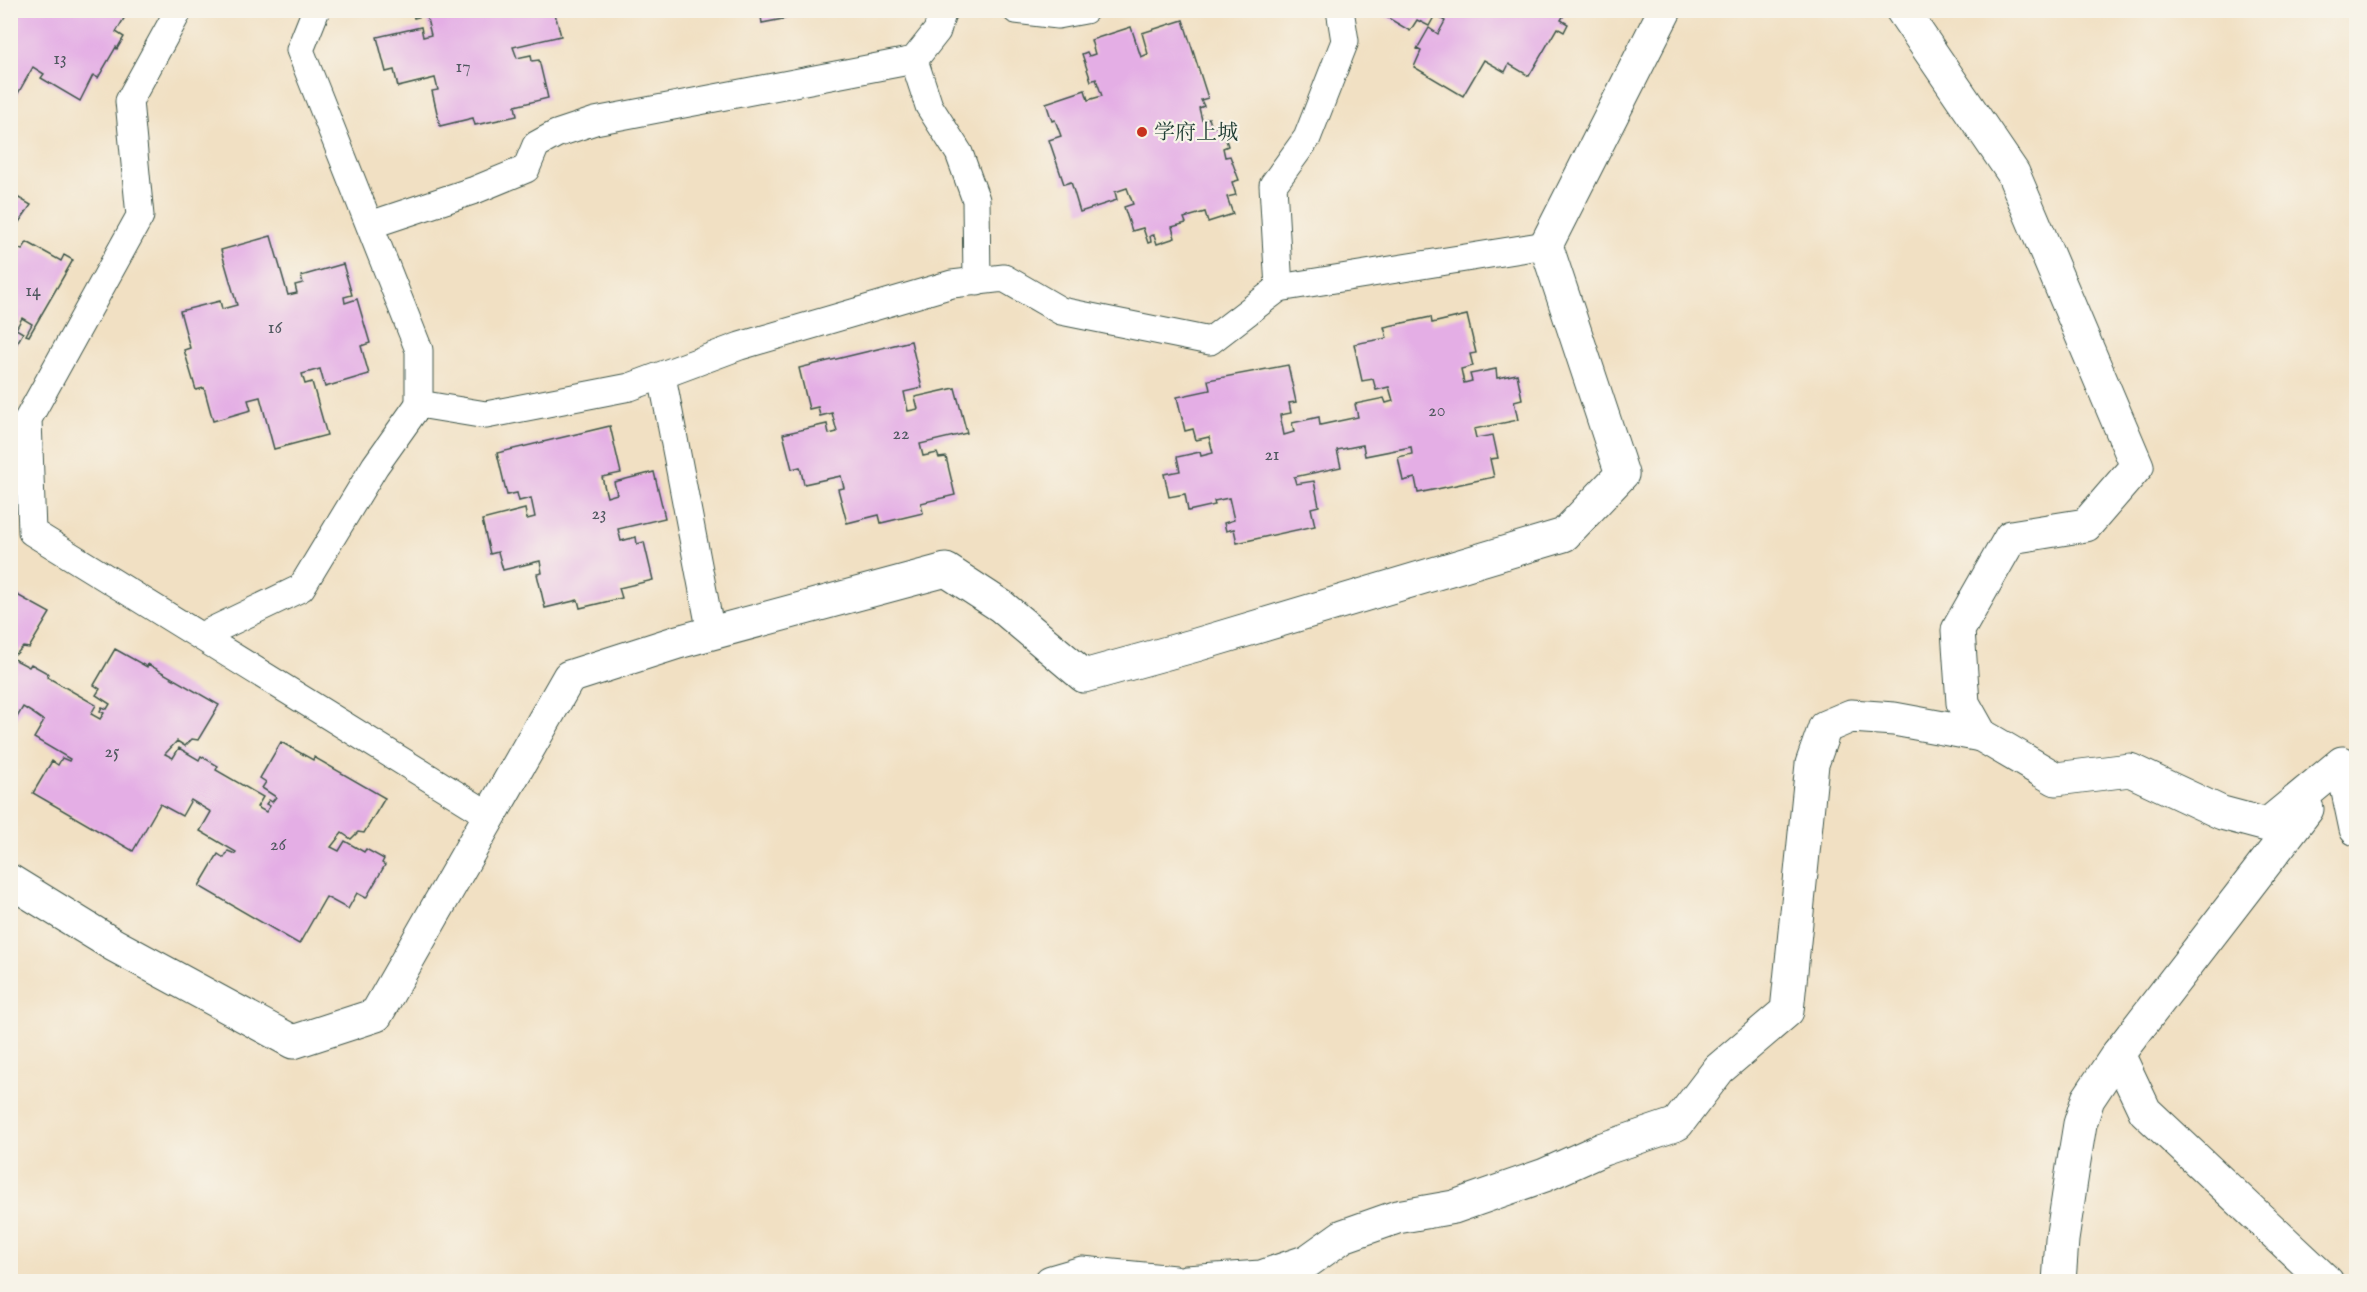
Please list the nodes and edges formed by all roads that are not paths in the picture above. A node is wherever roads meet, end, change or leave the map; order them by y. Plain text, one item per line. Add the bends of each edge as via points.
1 (179, 10) edge
2 (316, 10) edge
3 (943, 10) edge
4 (1016, 10) edge
5 (1085, 10) edge
6 (1340, 10) edge
7 (1665, 10) edge
8 (1902, 10) edge
9 (914, 60) junction
10 (370, 225) junction
11 (1546, 245) junction
12 (977, 282) junction
13 (1280, 288) junction
14 (662, 376) junction
15 (419, 404) junction
16 (711, 633) junction
17 (201, 636) junction
18 (1981, 735) junction
19 (2349, 757) edge
20 (489, 815) junction
21 (2356, 829) edge
22 (10, 881) edge
23 (2118, 1054) junction
24 (1051, 1281) edge
25 (1174, 1281) edge
26 (1186, 1281) edge
27 (2059, 1281) edge
28 (2327, 1281) edge

1 - 17 street via 129,101 140,216 28,419 28,430 32,532
2 - 10 street via 300,50
3 - 9 street via 937,31
4 - 5 street via 1058,15
6 - 13 street via 1345,41 1307,138 1273,184
7 - 11 street
8 - 18 street via 2013,173 2137,466 2086,525 2011,537 1958,630 1963,703
9 - 10 street via 595,121 536,145 526,169
9 - 12 street via 929,106 959,153 976,200
10 - 15 street via 419,350
11 - 13 street
11 - 16 street via 1622,474 1564,535 1084,676 1001,606 946,570
12 - 13 street via 1004,278 1061,311 1210,341
12 - 14 street via 952,284 740,346
14 - 15 street via 630,387 486,415
14 - 16 street
15 - 17 street via 375,466 301,588
16 - 20 street via 568,677
17 - 20 street
18 - 19 street via 2056,779 2130,770 2222,813 2267,825
18 - 26 street via 1894,719 1851,716 1825,727 1812,764 1787,1011 1719,1069 1677,1124 1454,1207 1397,1217 1343,1236 1308,1261 1261,1277
19 - 21 street
19 - 23 street
20 - 22 street via 376,1015 293,1042 114,945
23 - 27 street via 2088,1099 2080,1124
23 - 28 street via 2145,1111
24 - 25 street via 1082,1273

